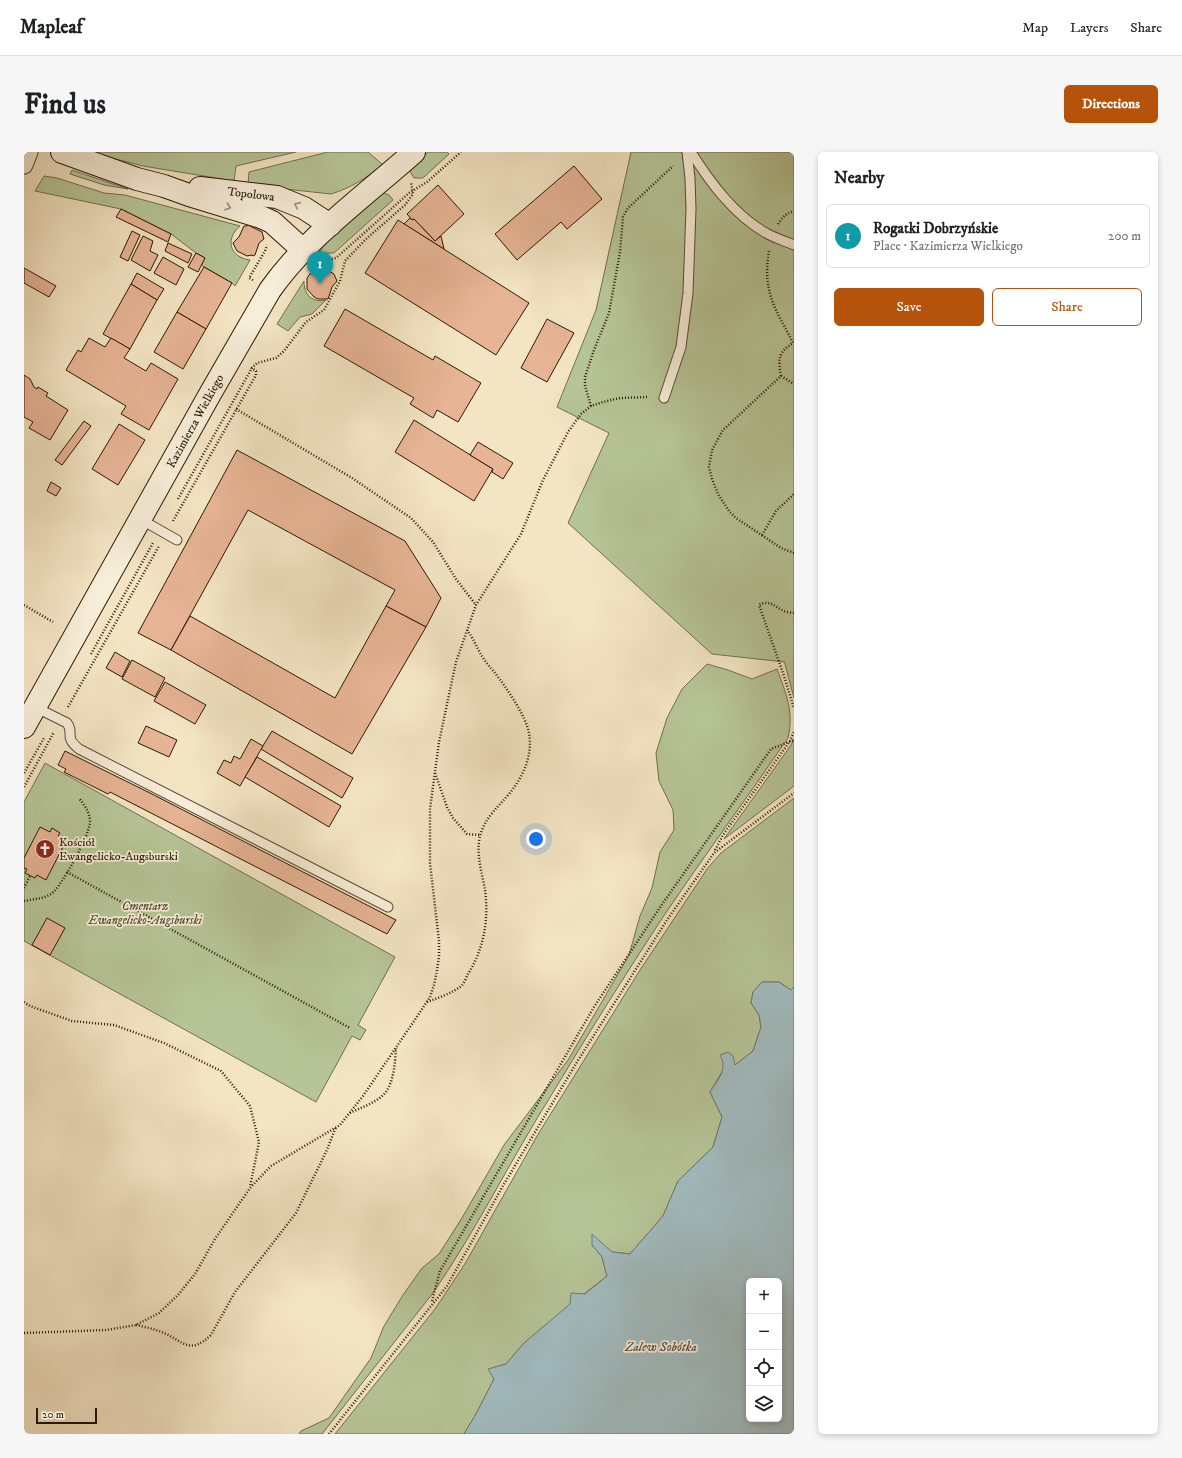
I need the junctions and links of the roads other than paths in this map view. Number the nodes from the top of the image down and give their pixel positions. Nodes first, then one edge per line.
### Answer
1 (29, 152) edge
2 (62, 152) edge
3 (689, 153) edge
4 (91, 157) edge
5 (406, 158) edge
6 (24, 165) edge
7 (164, 186) junction
8 (330, 225) junction
9 (794, 245) edge
10 (312, 256) junction
11 (664, 398) dead end
12 (140, 519) junction
13 (177, 540) dead end
14 (35, 707) junction
15 (24, 727) edge
16 (388, 907) dead end

1 - 6 street
2 - 4 street, Topolowa
3 - 9 lane
3 - 11 lane
4 - 7 street, Topolowa
5 - 8 street, Kazimierza Wielkiego
8 -> 7 street, Topolowa
7 -> 10 street, Topolowa
8 - 10 street, Kazimierza Wielkiego
10 - 12 street, Kazimierza Wielkiego
12 - 13 lane
12 - 14 street, Kazimierza Wielkiego
14 - 15 street, Kazimierza Wielkiego
14 - 16 lane

